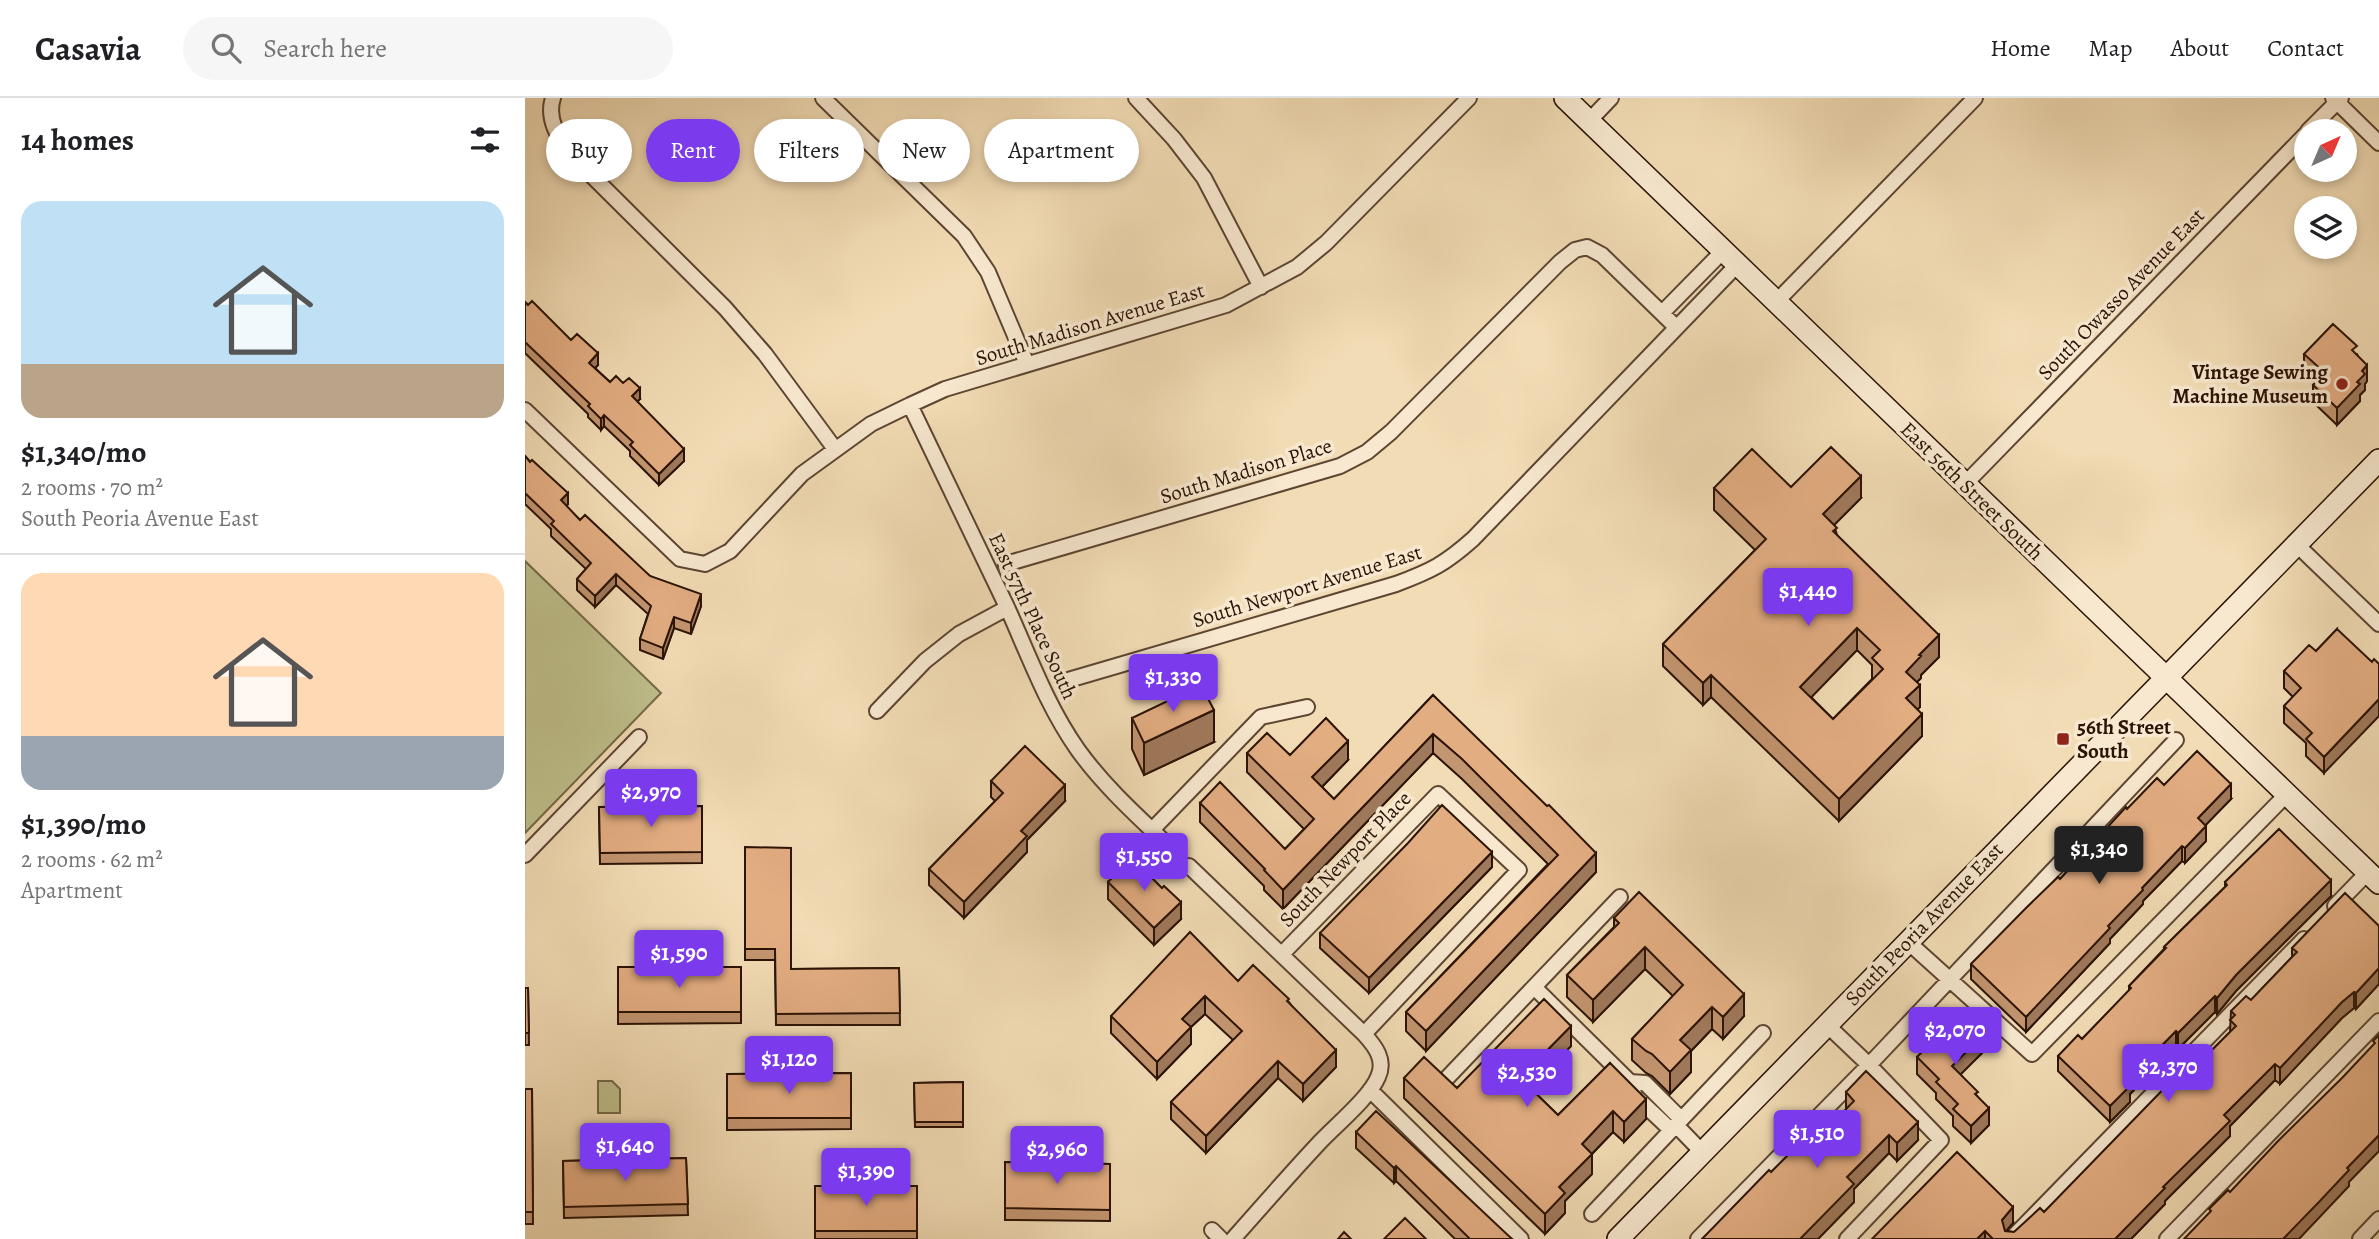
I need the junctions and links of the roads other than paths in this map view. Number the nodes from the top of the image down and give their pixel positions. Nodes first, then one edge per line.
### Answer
1 (823, 98) edge
2 (1469, 98) edge
3 (1565, 98) edge
4 (1611, 98) edge
5 (1975, 98) edge
6 (2337, 99) edge
7 (1143, 101) edge
8 (552, 102) edge
9 (2319, 119) edge
10 (1589, 121) junction
11 (2379, 143) edge
12 (2294, 145) edge
13 (1731, 257) junction
14 (1261, 287) junction
15 (1776, 302) junction
16 (1662, 313) junction
17 (1677, 327) junction
18 (1027, 364) junction
19 (910, 405) junction
20 (525, 410) edge
21 (835, 449) junction
22 (2379, 460) edge
23 (1965, 484) junction
24 (2297, 545) junction
25 (1006, 564) dead end
26 (1007, 608) junction
27 (2379, 624) edge
28 (2165, 678) junction
29 (1065, 681) dead end
30 (1307, 707) dead end
31 (877, 711) dead end
32 (639, 737) dead end
33 (2176, 740) dead end
34 (2287, 794) junction
35 (1152, 830) junction
36 (1177, 854) dead end
37 (525, 855) edge
38 (1189, 866) dead end
39 (2374, 878) edge
40 (1620, 897) dead end
41 (1907, 941) junction
42 (1282, 954) junction
43 (1949, 980) junction
44 (1534, 987) junction
45 (2379, 1021) edge
46 (1826, 1024) junction
47 (1763, 1033) dead end
48 (1364, 1034) junction
49 (1869, 1065) junction
50 (1448, 1077) edge
51 (1370, 1090) junction
52 (1676, 1125) junction
53 (1702, 1152) junction
54 (1592, 1214) dead end
55 (2379, 1219) edge
56 (1233, 1239) edge
57 (1521, 1239) edge
58 (1618, 1239) edge
59 (1698, 1239) edge
60 (1847, 1239) edge
61 (2011, 1239) edge
62 (2167, 1239) edge
63 (2360, 1239) edge

1 - 18 street
2 - 14 street, South Madison Avenue East
3 - 10 street, East 56th Street South
4 - 10 street
5 - 15 street
6 - 9 street, South Owasso Avenue East
6 - 11 street
7 - 14 street
8 - 21 street
10 - 13 street, East 56th Street South
12 - 23 street, South Owasso Avenue East
13 - 15 street, East 56th Street South
13 - 16 street
13 - 17 street, South Newport Avenue East
14 - 18 street, South Madison Avenue East
15 - 23 street, East 56th Street South
16 - 17 street
16 - 25 street, South Madison Place
17 - 29 street, South Newport Avenue East
18 - 19 street, South Madison Avenue East
19 - 21 street, South Madison Avenue East
19 - 26 street, East 57th Place South
20 - 21 street, South Madison Avenue East
22 - 24 street, South Peoria Avenue East
23 - 28 street, East 56th Street South
24 - 27 street
24 - 28 street, South Peoria Avenue East
26 - 31 street
26 - 35 street, East 57th Place South
28 - 34 street, East 56th Street South
28 - 41 street, South Peoria Avenue East
30 - 35 street
32 - 37 street
33 - 43 street
34 - 39 street, East 56th Street South
34 - 43 street
35 - 36 street, East 57th Place South
38 - 42 street
39 - 61 street
40 - 44 street
41 - 43 street
41 - 46 street, South Peoria Avenue East
42 - 48 street
42 - 48 street, South Newport Place
43 - 49 street
44 - 50 street
44 - 52 street
45 - 62 street
46 - 49 street
46 - 53 street, South Peoria Avenue East
47 - 52 street
48 - 51 street
49 - 59 street
49 - 60 street
51 - 56 street
51 - 57 street
52 - 53 street
52 - 54 street
53 - 58 street, South Peoria Avenue East
55 - 63 street

